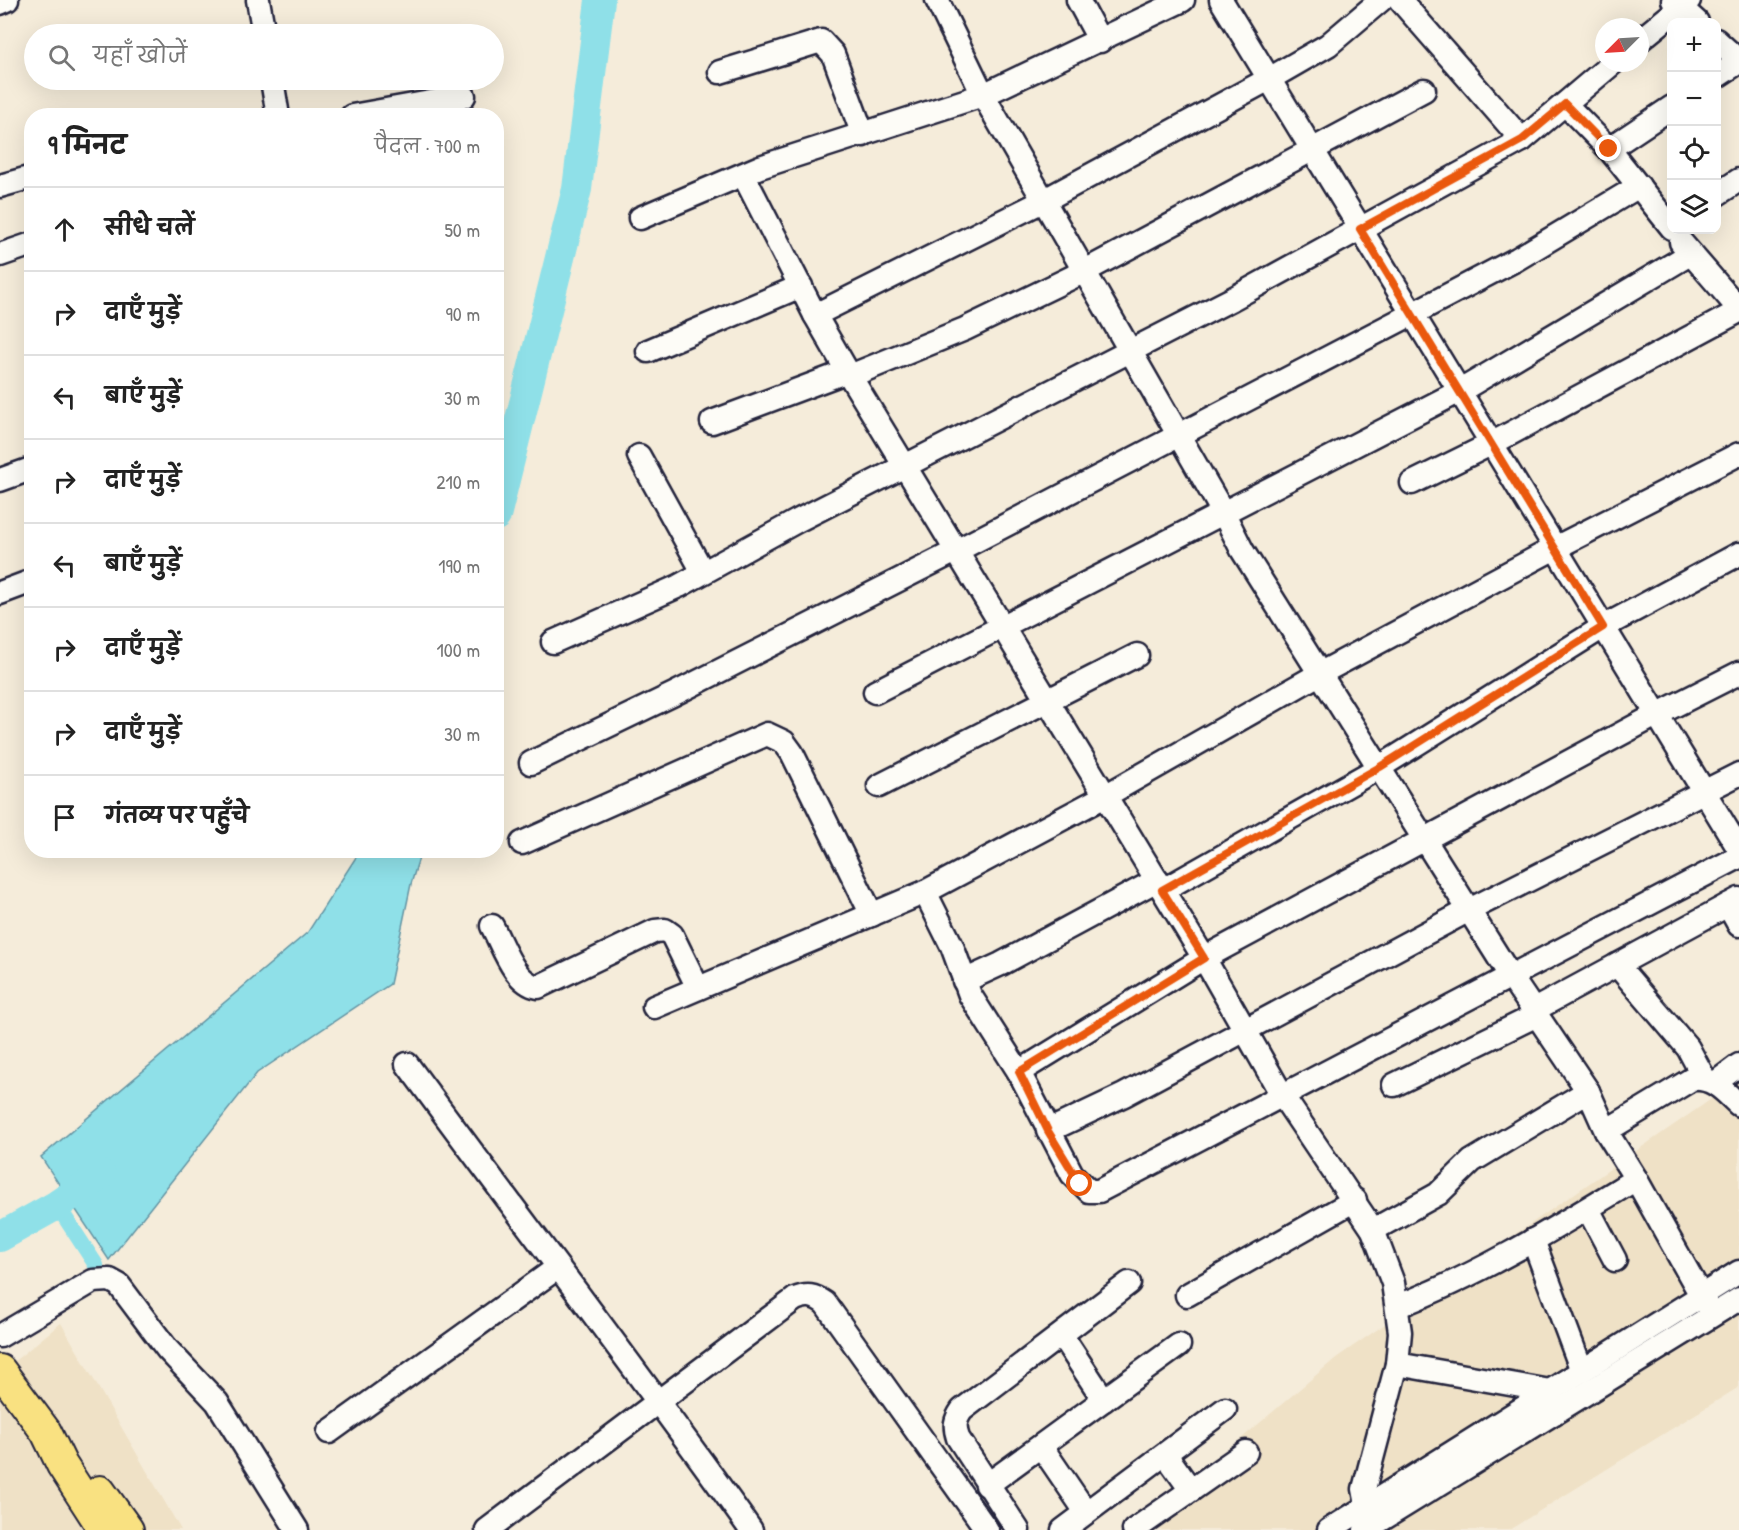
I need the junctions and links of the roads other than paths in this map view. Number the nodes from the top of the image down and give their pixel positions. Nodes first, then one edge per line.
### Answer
1 (7, 0) edge
2 (258, 0) edge
3 (937, 0) edge
4 (1078, 0) edge
5 (1182, 0) edge
6 (1221, 0) edge
7 (1382, 0) edge
8 (1400, 0) edge
9 (1681, 2) edge
10 (0, 3) edge
11 (1694, 18) edge
12 (262, 24) edge
13 (1649, 32) edge
14 (1100, 41) junction
15 (1721, 45) edge
16 (1739, 61) edge
17 (720, 72) dead end
18 (1602, 72) edge
19 (1721, 74) edge
20 (1269, 79) junction
21 (274, 90) edge
22 (1424, 90) dead end
23 (982, 95) junction
24 (464, 96) dead end
25 (1565, 104) junction
26 (277, 108) edge
27 (397, 108) edge
28 (1667, 110) edge
29 (863, 135) junction
30 (1522, 140) junction
31 (1312, 148) junction
32 (1609, 149) junction
33 (744, 176) junction
34 (24, 179) edge
35 (1739, 180) edge
36 (0, 186) edge
37 (1639, 186) junction
38 (1721, 192) edge
39 (1044, 201) junction
40 (640, 218) dead end
41 (1667, 223) edge
42 (1360, 229) junction
43 (1675, 234) edge
44 (24, 247) edge
45 (1690, 254) junction
46 (0, 255) edge
47 (1083, 272) junction
48 (801, 286) junction
49 (1736, 303) edge
50 (1412, 314) junction
51 (814, 315) junction
52 (1129, 350) junction
53 (648, 351) dead end
54 (849, 374) junction
55 (1460, 391) junction
56 (712, 422) dead end
57 (1179, 435) junction
58 (1491, 444) junction
59 (1739, 454) edge
60 (639, 456) dead end
61 (906, 467) junction
62 (24, 471) edge
63 (0, 480) edge
64 (1412, 483) dead end
65 (1224, 514) junction
66 (1555, 548) junction
67 (956, 551) junction
68 (1739, 554) edge
69 (703, 572) junction
70 (24, 583) edge
71 (2, 587) edge
72 (1002, 627) junction
73 (1603, 627) junction
74 (553, 642) dead end
75 (1137, 655) dead end
76 (1321, 673) junction
77 (1739, 673) edge
78 (875, 692) dead end
79 (1047, 702) junction
80 (1656, 715) junction
81 (531, 764) dead end
82 (1380, 767) junction
83 (1739, 774) edge
84 (879, 786) dead end
85 (1703, 792) junction
86 (1105, 796) junction
87 (1425, 838) junction
88 (522, 843) dead end
89 (1739, 849) edge
90 (1739, 857) edge
91 (1160, 885) junction
92 (925, 892) junction
93 (1733, 902) edge
94 (1469, 910) junction
95 (872, 915) junction
96 (1739, 925) edge
97 (492, 926) dead end
98 (1204, 958) junction
99 (1617, 965) junction
100 (1511, 977) junction
101 (964, 981) junction
102 (698, 988) junction
103 (654, 1007) dead end
104 (1536, 1012) junction
105 (1244, 1032) junction
106 (407, 1064) dead end
107 (1739, 1065) edge
108 (1019, 1072) junction
109 (1710, 1081) junction
110 (1394, 1085) dead end
111 (1588, 1090) junction
112 (1282, 1095) junction
113 (1739, 1105) edge
114 (1048, 1131) junction
115 (1606, 1131) junction
116 (1636, 1179) junction
117 (1354, 1200) junction
118 (1588, 1209) junction
119 (1373, 1230) junction
120 (1533, 1240) junction
121 (1615, 1260) dead end
122 (557, 1268) junction
123 (1739, 1272) edge
124 (1129, 1282) dead end
125 (1187, 1295) dead end
126 (1739, 1299) edge
127 (1398, 1306) junction
128 (1707, 1306) junction
129 (0, 1336) edge
130 (1062, 1336) junction
131 (1179, 1345) dead end
132 (1397, 1364) junction
133 (0, 1370) edge
134 (1582, 1371) junction
135 (1550, 1391) junction
136 (1104, 1400) junction
137 (659, 1401) junction
138 (1224, 1409) dead end
139 (45, 1432) junction
140 (329, 1432) dead end
141 (1041, 1446) junction
142 (1246, 1452) dead end
143 (1166, 1455) junction
144 (987, 1485) junction
145 (1191, 1490) junction
146 (1086, 1512) junction
147 (1368, 1521) edge
148 (104, 1530) edge
149 (128, 1530) edge
150 (297, 1530) edge
151 (487, 1530) edge
152 (751, 1530) edge
153 (987, 1530) edge
154 (1018, 1530) edge
155 (1063, 1530) edge
156 (1134, 1530) edge
157 (1329, 1530) edge

1 - 10 street
2 - 12 street
3 - 23 street
4 - 14 street
5 - 14 street
6 - 20 street
7 - 20 street
8 - 30 street
9 - 11 street
9 - 13 street
14 - 23 street
15 - 16 street
16 - 19 street
17 - 29 street
18 - 25 street
20 - 31 street
20 - 39 street
21 - 26 street
22 - 31 street
23 - 29 street
23 - 39 street
24 - 27 street
25 - 30 street
25 - 32 street
28 - 32 street
29 - 33 street
30 - 42 street
31 - 42 street
31 - 47 street
32 - 37 street
33 - 40 street
33 - 48 street
34 - 36 street
35 - 38 street
37 - 41 street
37 - 50 street
39 - 47 street
39 - 51 street
42 - 50 street
42 - 52 street
43 - 45 street
44 - 46 street
45 - 49 street
45 - 55 street
47 - 52 street
47 - 54 street
48 - 51 street
48 - 53 street
49 - 58 street
50 - 55 street
50 - 57 street
51 - 54 street
52 - 57 street
52 - 61 street
54 - 56 street
54 - 61 street
55 - 58 street
55 - 65 street
57 - 65 street
57 - 67 street
58 - 64 street
58 - 66 street
59 - 66 street
60 - 69 street
61 - 67 street
61 - 69 street
62 - 63 street
65 - 72 street
65 - 76 street
66 - 73 street
66 - 76 street
67 - 72 street
67 - 81 street
68 - 73 street
69 - 74 street
70 - 71 street
72 - 78 street
72 - 79 street
73 - 80 street
73 - 82 street
75 - 79 street
76 - 82 street
76 - 86 street
77 - 80 street
79 - 84 street
79 - 86 street
80 - 85 street
80 - 87 street
82 - 87 street
82 - 91 street
83 - 85 street
85 - 89 street
85 - 94 street
86 - 91 street
86 - 92 street
87 - 94 street
87 - 98 street
88 - 95 street
90 - 100 street
91 - 98 street
91 - 101 street
92 - 95 street
92 - 101 street
93 - 96 street
93 - 99 street
94 - 100 street
94 - 105 street
95 - 102 street
97 - 102 street
98 - 105 street
98 - 108 street
99 - 104 street
99 - 109 street
100 - 104 street
100 - 112 street
101 - 108 street
102 - 103 street
104 - 110 street
104 - 111 street
105 - 112 street
105 - 114 street
106 - 122 street
107 - 109 street
108 - 114 street
109 - 113 street
109 - 115 street
111 - 115 street
111 - 119 street
112 - 114 street
112 - 117 street
115 - 116 street
116 - 118 street
116 - 128 street
117 - 119 street
117 - 125 street
118 - 120 street
118 - 121 street
119 - 127 street
120 - 127 street
120 - 134 street
122 - 137 street
122 - 140 street
123 - 128 street
124 - 130 street
126 - 128 street
127 - 132 street
128 - 134 street
128 - 147 street
129 - 150 street
130 - 136 street
130 - 144 street
131 - 136 street
132 - 135 street
132 - 147 street
133 - 139 main road
134 - 135 street
135 - 147 street
136 - 141 street
137 - 151 street
137 - 152 street
137 - 153 street
138 - 143 street
139 - 148 main road
139 - 149 main road
141 - 144 street
141 - 146 street
142 - 145 street
143 - 145 street
143 - 146 street
144 - 154 street
145 - 156 street
146 - 155 street
147 - 157 street

